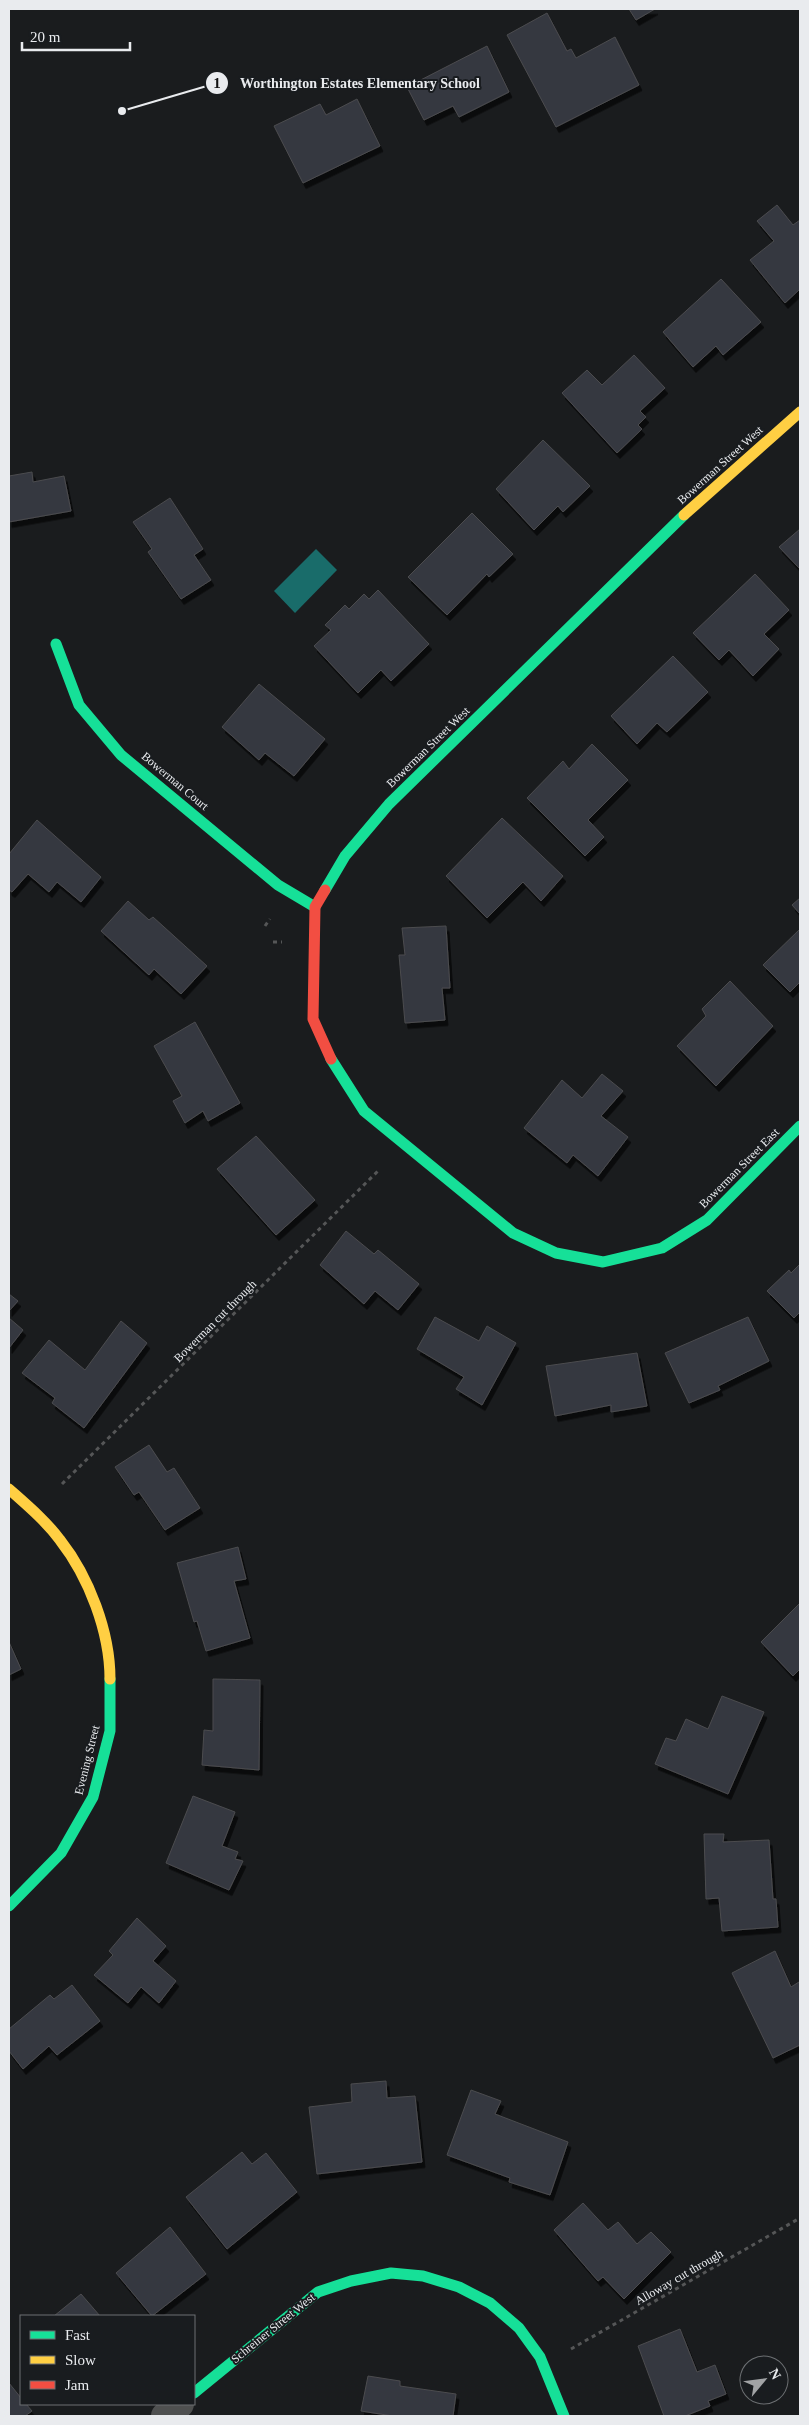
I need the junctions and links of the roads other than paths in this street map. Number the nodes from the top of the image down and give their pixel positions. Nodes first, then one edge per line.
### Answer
1 (800, 412) edge
2 (56, 644) dead end
3 (315, 907) junction
4 (800, 1126) edge
5 (432, 1165) joint
6 (9, 1489) edge
7 (9, 1906) edge
8 (195, 2391) edge
9 (179, 2405) edge
10 (165, 2416) edge
11 (564, 2416) edge

1 - 3 street, Bowerman Street West
2 - 3 street, Bowerman Court
3 - 5 street, Bowerman Street West
4 - 5 street, Bowerman Street East
6 - 7 street, Evening Street
8 - 11 street, Schreiner Street West
9 - 10 street

